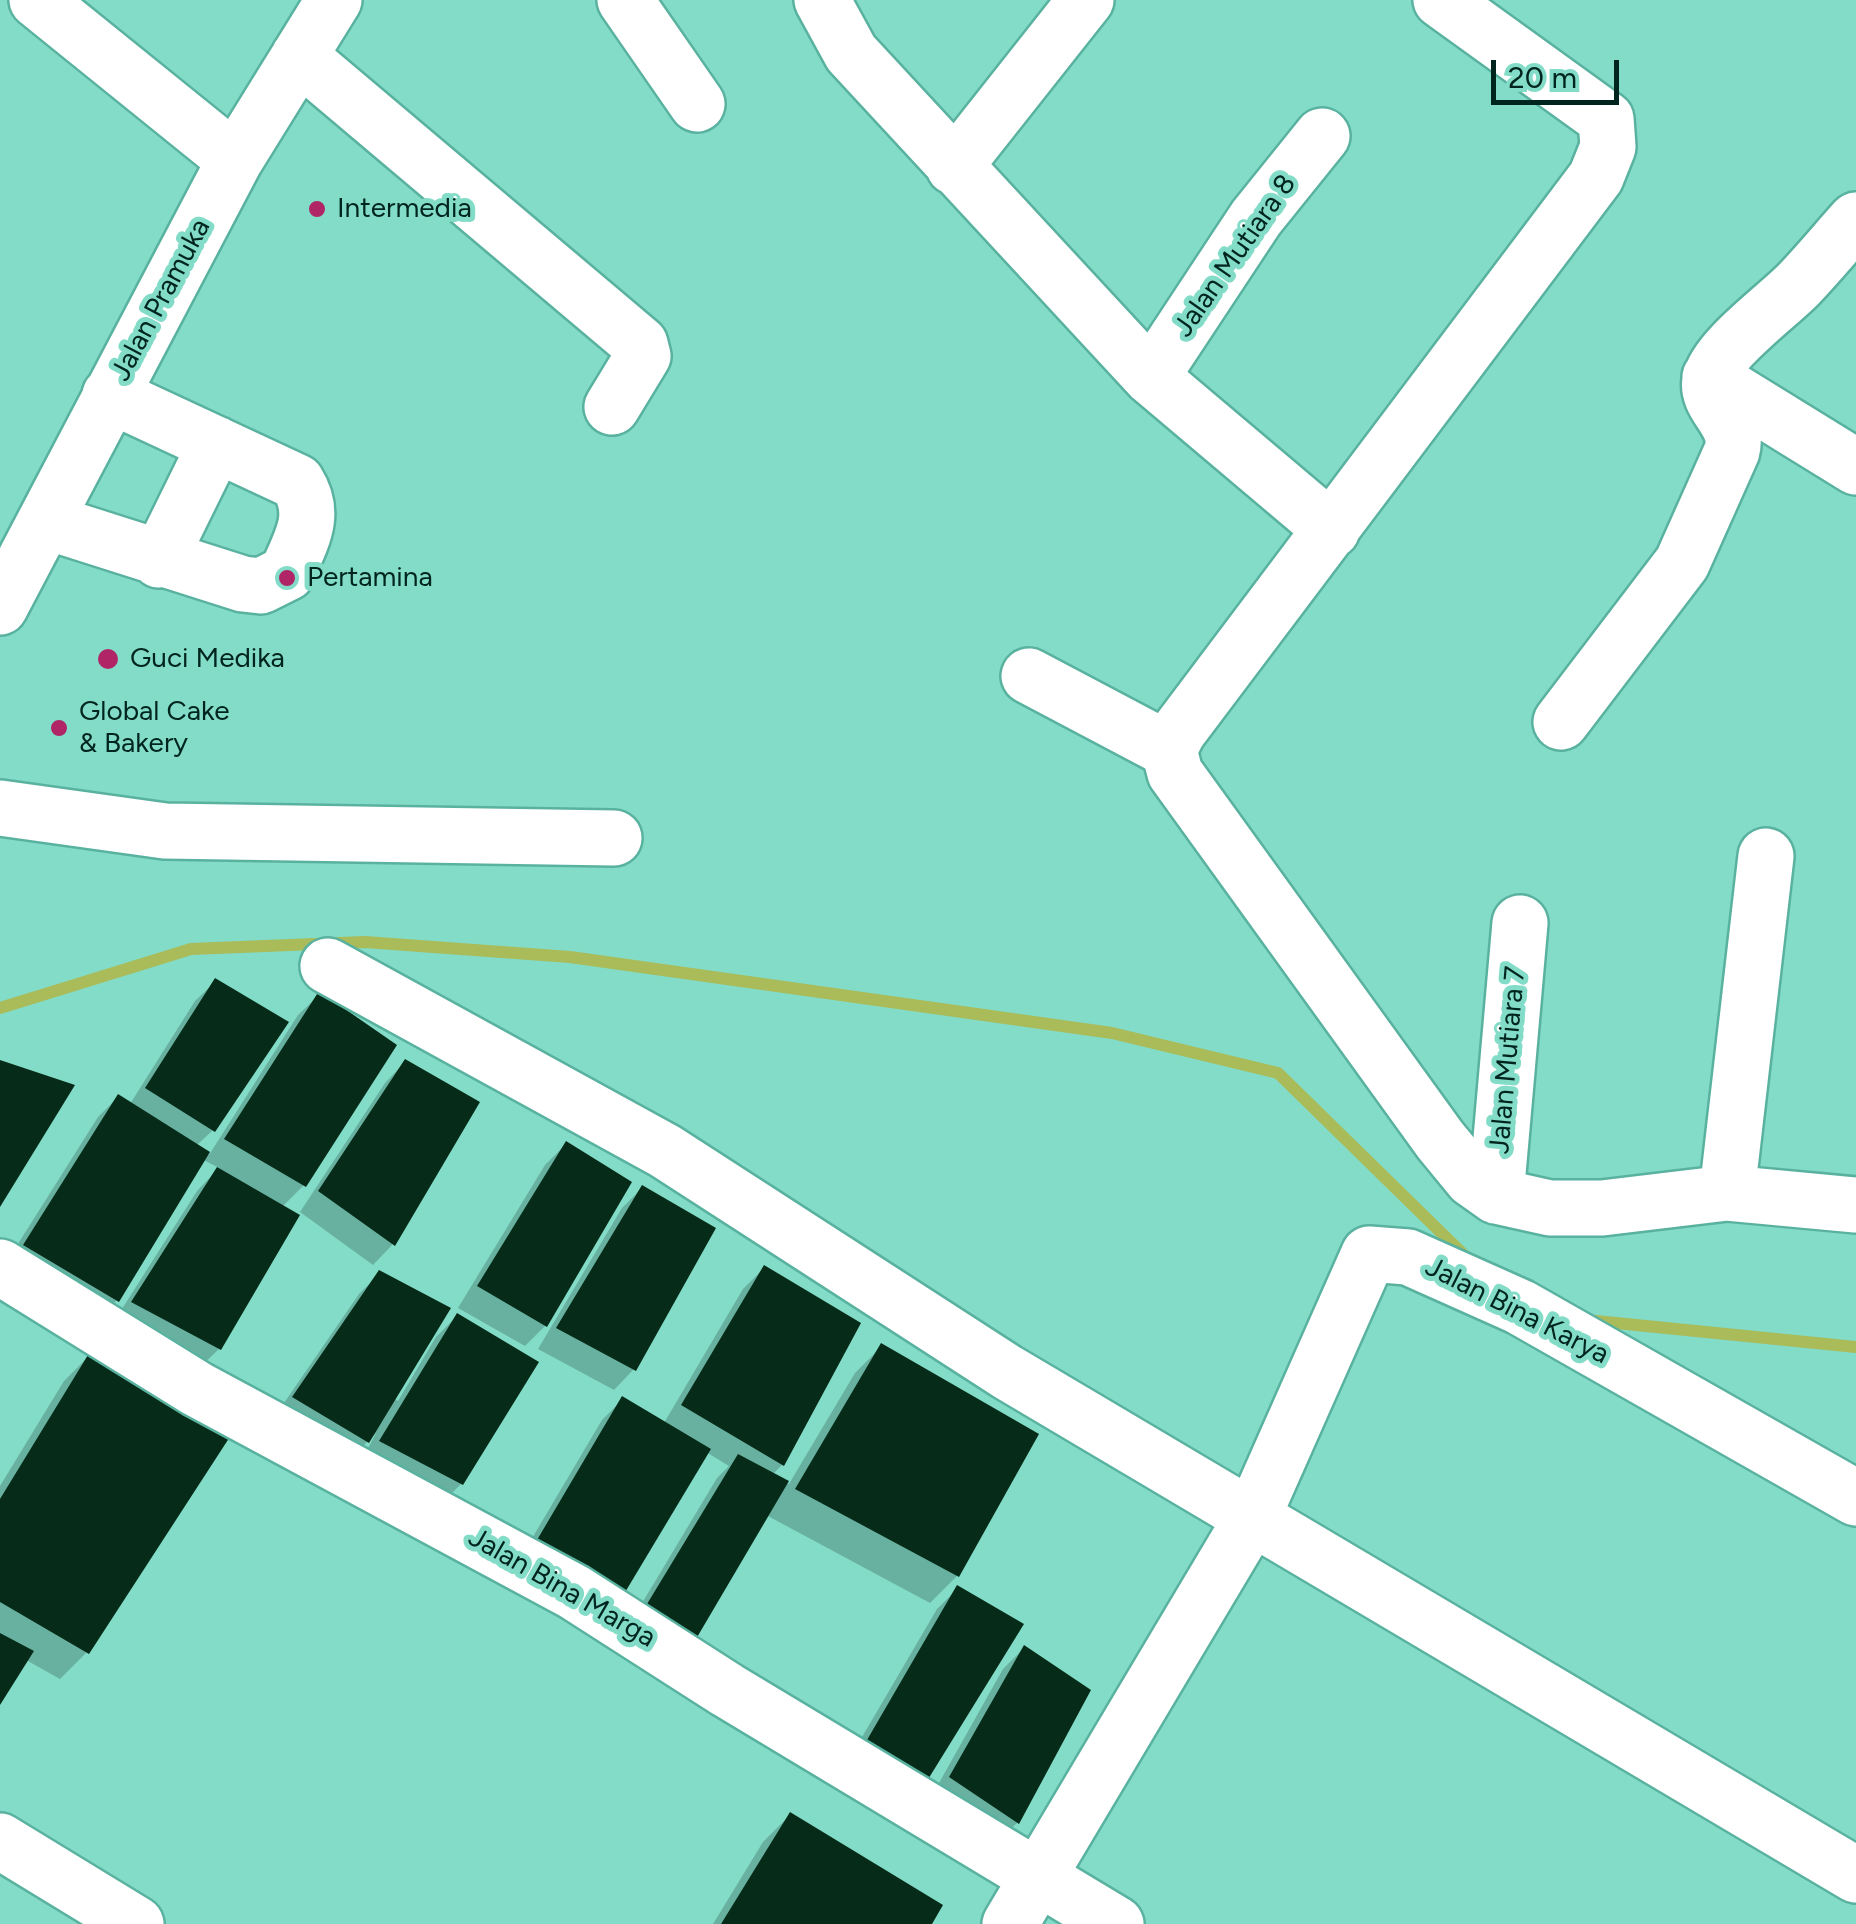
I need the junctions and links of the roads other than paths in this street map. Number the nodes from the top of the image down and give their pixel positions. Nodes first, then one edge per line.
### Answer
1 (37, 0) edge
2 (334, 0) edge
3 (625, 0) edge
4 (822, 0) edge
5 (1086, 0) edge
6 (1440, 0) edge
7 (299, 56) junction
8 (697, 104) dead end
9 (1322, 136) dead end
10 (235, 160) junction
11 (954, 167) junction
12 (1856, 220) edge
13 (1151, 376) junction
14 (1710, 377) junction
15 (110, 396) junction
16 (612, 407) dead end
17 (216, 444) junction
18 (1856, 467) edge
19 (48, 522) junction
20 (1332, 530) junction
21 (159, 560) junction
22 (5, 586) edge
23 (1028, 676) dead end
24 (1561, 722) dead end
25 (1169, 750) junction
26 (0, 808) edge
27 (614, 838) dead end
28 (1766, 856) dead end
29 (1520, 923) dead end
30 (328, 966) dead end
31 (1727, 1194) junction
32 (1496, 1196) junction
33 (1856, 1205) edge
34 (0, 1267) edge
35 (1856, 1498) edge
36 (1254, 1516) junction
37 (0, 1840) edge
38 (1856, 1875) edge
39 (1024, 1902) edge
40 (112, 1918) edge
41 (1116, 1924) edge

1 - 10 street
2 - 7 street, Jalan Pramuka
3 - 8 street
4 - 11 street
5 - 11 street
6 - 20 street
7 - 10 street, Jalan Pramuka
7 - 16 street
9 - 13 street, Jalan Mutiara 8
10 - 15 street, Jalan Pramuka
11 - 13 street
12 - 14 street
13 - 20 street
14 - 18 street
14 - 24 street
15 - 17 street
15 - 19 street, Jalan Pramuka
17 - 21 street
17 - 21 street
19 - 21 street
19 - 22 street, Jalan Pramuka
20 - 25 street
23 - 25 street
25 - 32 street
26 - 27 street
28 - 31 street
29 - 32 street, Jalan Mutiara 7
30 - 36 street
31 - 32 street
31 - 33 street
34 - 39 street, Jalan Bina Marga
35 - 36 street, Jalan Bina Karya
36 - 38 street
36 - 39 street
37 - 40 street
39 - 41 street, Jalan Bina Marga

